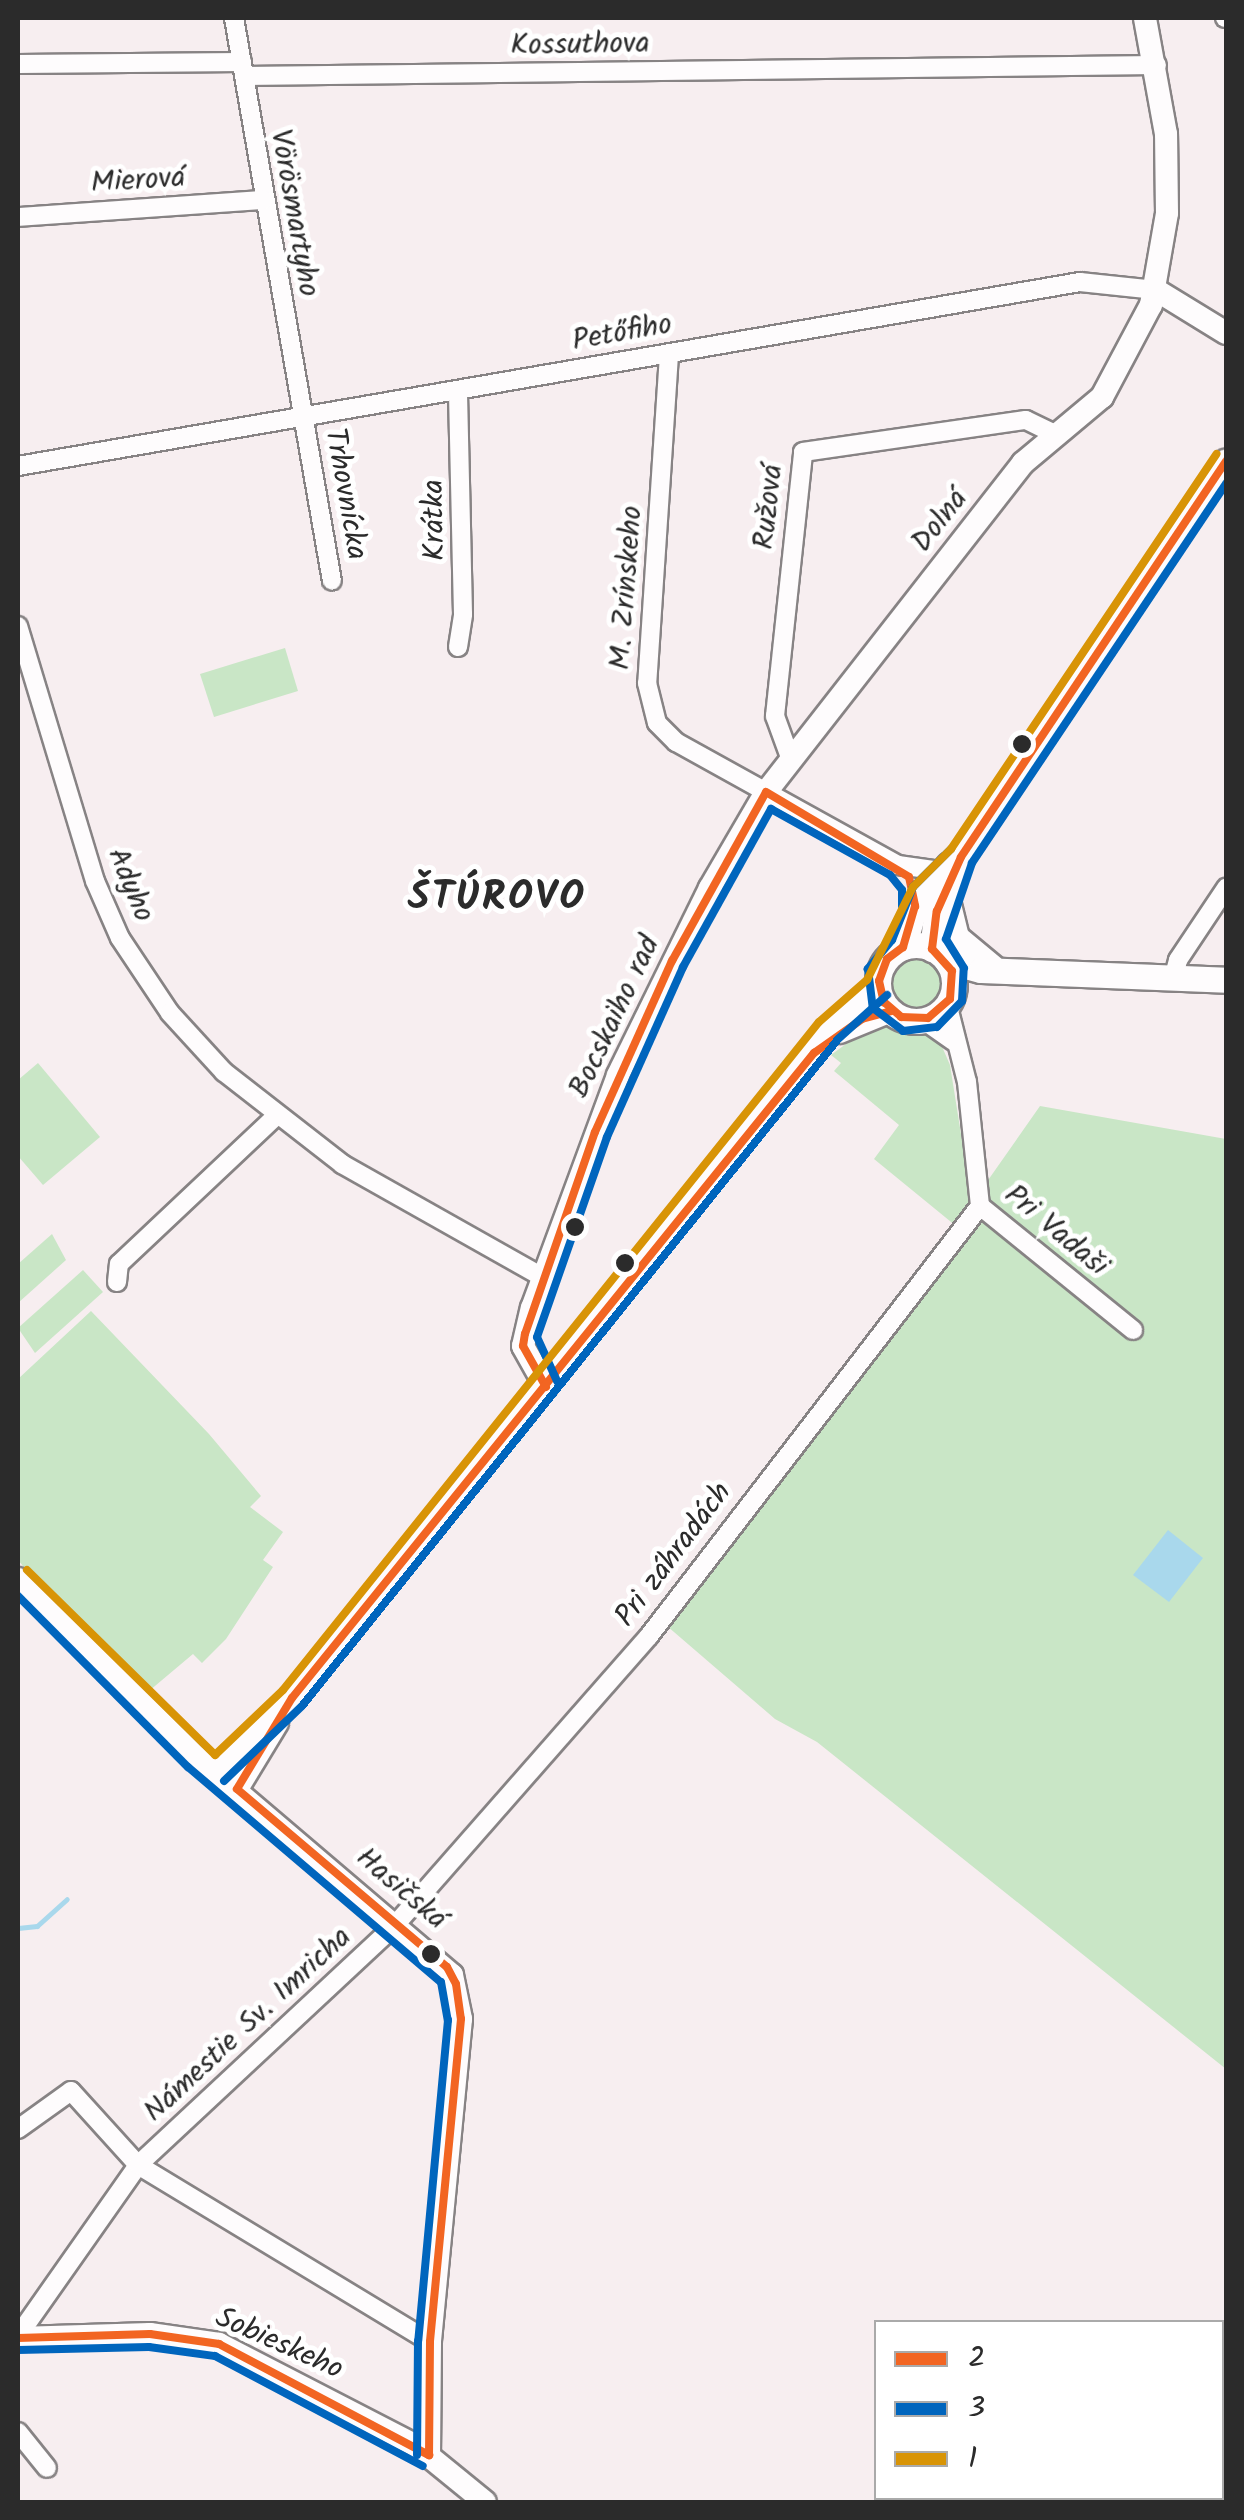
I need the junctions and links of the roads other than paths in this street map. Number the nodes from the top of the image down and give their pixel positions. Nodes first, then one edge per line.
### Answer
1 (234, 18) edge
2 (1145, 18) edge
3 (18, 64) edge
4 (1157, 65) junction
5 (242, 69) junction
6 (263, 200) junction
7 (18, 217) edge
8 (1156, 290) junction
9 (1226, 332) edge
10 (669, 355) junction
11 (458, 392) junction
12 (304, 416) junction
13 (1053, 434) junction
14 (1226, 461) edge
15 (18, 466) edge
16 (332, 580) dead end
17 (18, 626) edge
18 (458, 647) dead end
19 (791, 760) junction
20 (766, 792) junction
21 (898, 865) junction
22 (949, 872) junction
23 (1226, 888) edge
24 (915, 906) junction
25 (903, 947) junction
26 (940, 955) junction
27 (996, 970) junction
28 (1042, 972) junction
29 (1172, 978) junction
30 (1226, 980) edge
31 (878, 986) junction
32 (949, 999) junction
33 (891, 1011) junction
34 (923, 1020) junction
35 (953, 1040) junction
36 (814, 1053) junction
37 (276, 1117) junction
38 (980, 1206) junction
39 (544, 1278) junction
40 (118, 1282) dead end
41 (1133, 1330) dead end
42 (546, 1386) junction
43 (18, 1579) edge
44 (292, 1698) junction
45 (214, 1772) junction
46 (238, 1789) junction
47 (396, 1924) junction
48 (18, 2130) edge
49 (138, 2165) junction
50 (18, 2337) edge
51 (430, 2342) junction
52 (18, 2432) edge
53 (428, 2455) junction
54 (46, 2468) dead end
55 (481, 2501) edge

1 - 5 street, Vörösmartyho
2 - 4 street, Dolná
3 - 5 street, Kossuthova
4 - 5 street, Kossuthova
4 - 8 street, Dolná
5 - 6 street, Vörösmartyho
6 - 7 street, Mierová
6 - 12 street, Vörösmartyho
8 - 9 street, Petőfiho
8 - 10 street, Petőfiho
8 - 13 street, Dolná
10 - 11 street, Petőfiho
10 - 20 street, M. Zrínskeho
11 - 12 street, Petőfiho
11 - 18 street, Krátka
12 - 15 street, Petőfiho
12 - 16 street, Trhovnícka
13 - 19 street, Dolná
13 - 19 street, Ružová
14 - 22 main road
17 - 37 street, Adyho
19 - 20 street, Dolná
20 - 21 street, M. Zrínskeho
20 - 39 street, Bocskaiho rad
21 - 22 street
21 - 24 street
22 - 24 main road
22 - 26 main road
22 - 27 main road
23 - 29 street
24 - 25 main road
25 - 26 main road
25 - 31 main road
26 - 27 main road
26 - 32 main road
27 - 28 main road
28 - 29 main road
28 - 32 main road
29 - 30 main road
31 - 33 main road
31 - 36 street
32 - 34 main road
32 - 35 street, Pri Vadaši
33 - 34 main road
33 - 36 street
34 - 35 street
35 - 38 street, Pri Vadaši
36 - 42 street
37 - 39 street, Adyho
37 - 40 street
38 - 41 street, Pri Vadaši
38 - 47 street, Pri záhradách
39 - 42 street, Bocskaiho rad
42 - 44 street
43 - 45 street, Hasičská
44 - 45 street
44 - 46 street
45 - 46 street, Hasičská
46 - 47 street, Hasičská
47 - 49 street, Námestie Sv. Imricha
47 - 51 street, Hasičská
48 - 49 street
49 - 50 street, Námestie Sv. Imricha
49 - 51 street, Námestie Sv. Imricha
50 - 53 street, Sobieskeho
51 - 53 street, Hasičská
52 - 54 street
53 - 55 street, Sobieskeho

